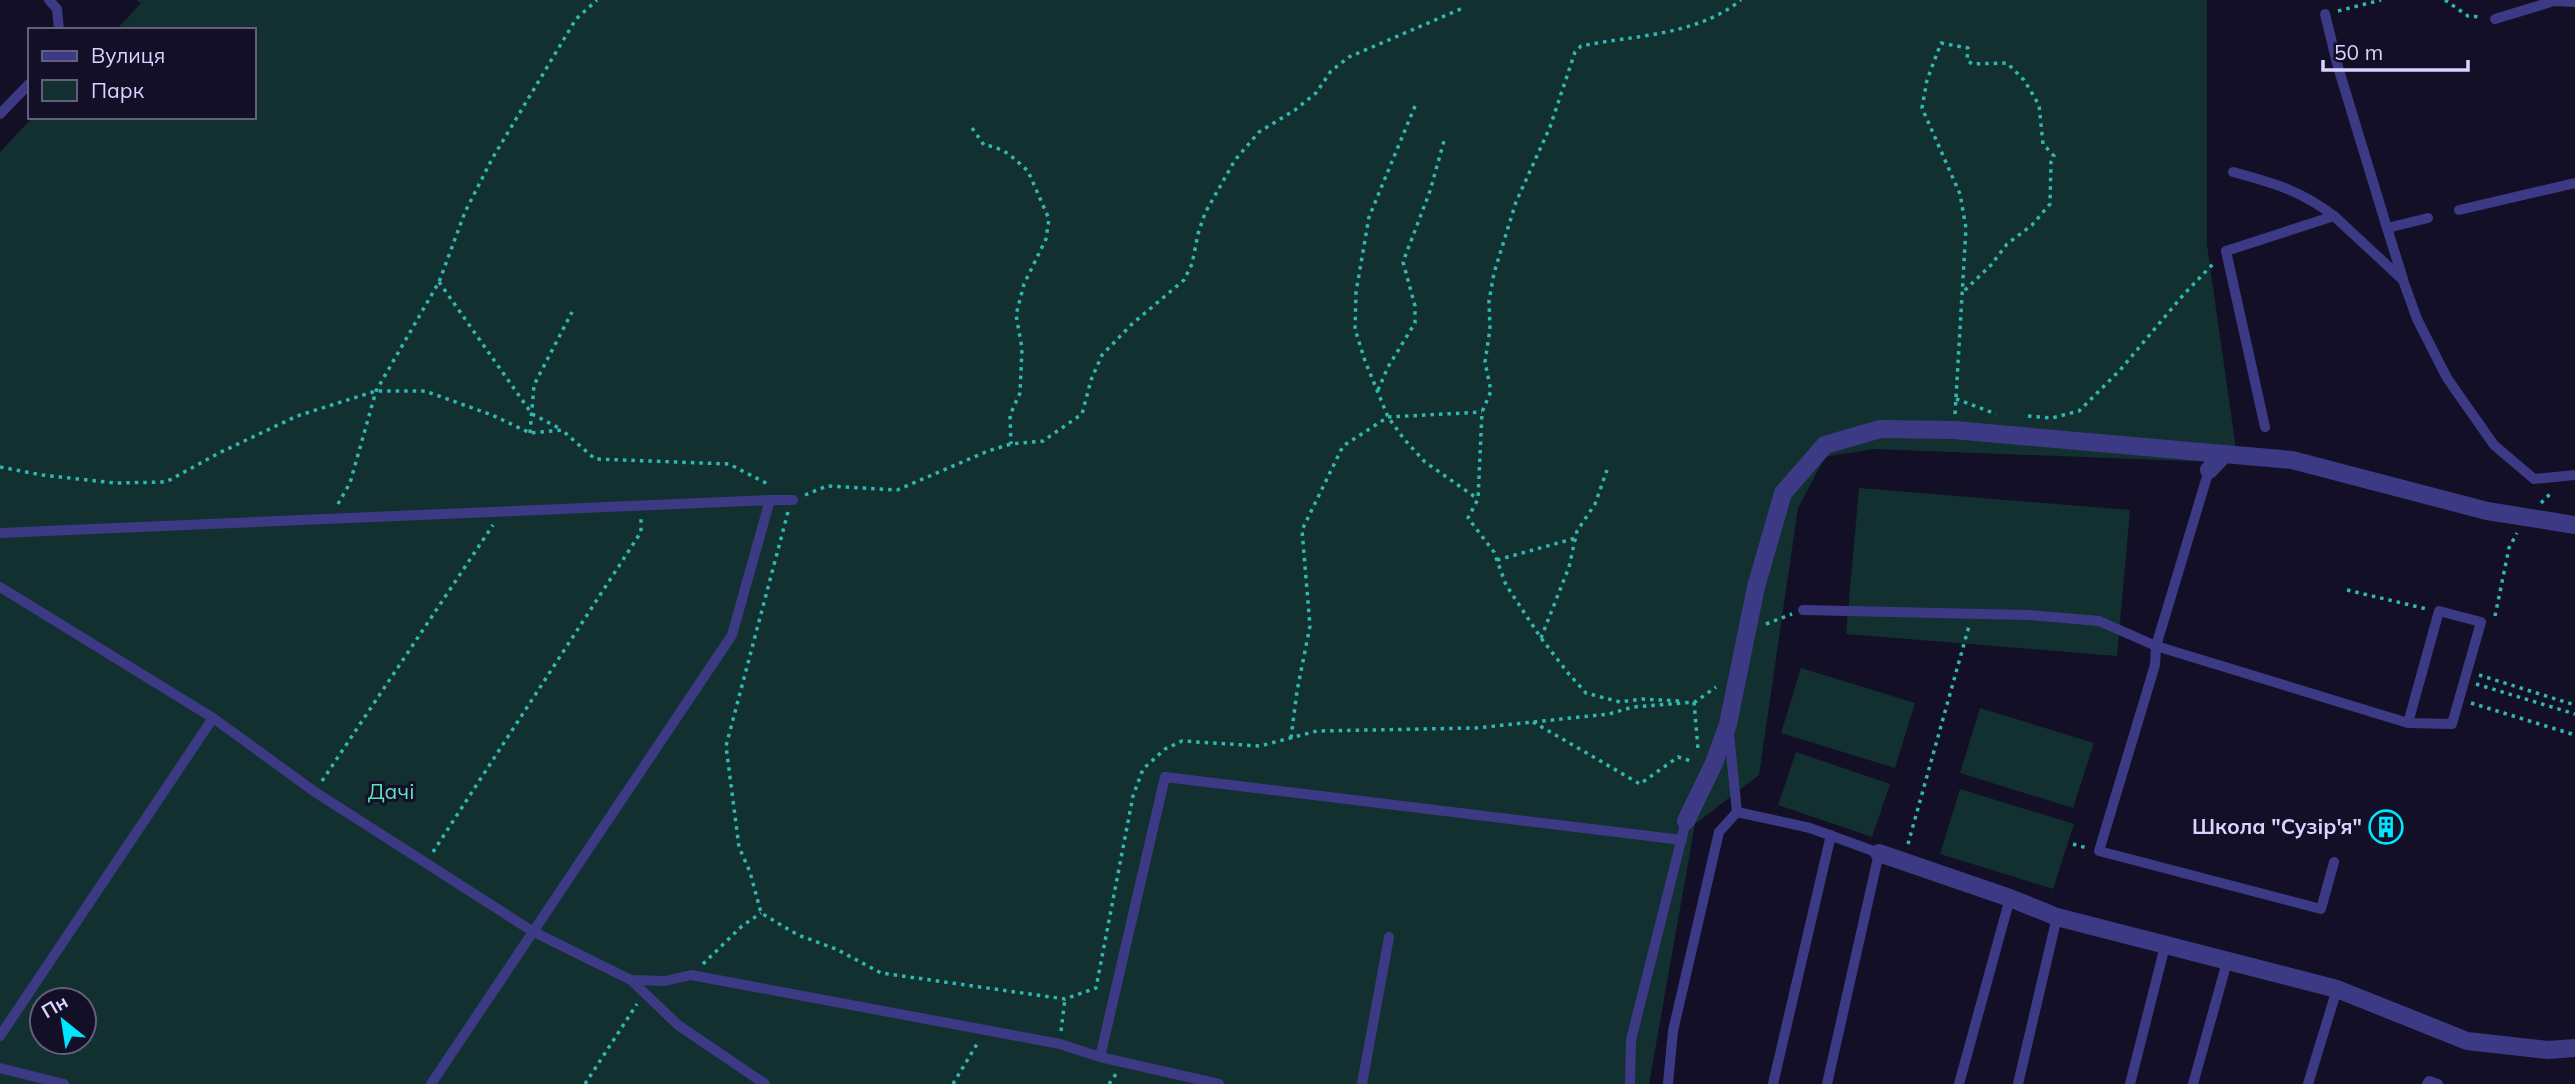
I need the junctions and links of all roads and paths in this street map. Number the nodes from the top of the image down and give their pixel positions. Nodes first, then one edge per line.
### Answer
1 (49, 0) edge
2 (597, 0) edge
3 (1741, 0) edge
4 (2381, 0) edge
5 (2445, 0) edge
6 (2575, 2) edge
7 (1463, 8) dead end
8 (2325, 14) joint
9 (2495, 19) joint
10 (59, 28) edge
11 (28, 85) edge
12 (1415, 106) dead end
13 (0, 114) edge
14 (972, 128) dead end
15 (1444, 141) dead end
16 (2233, 172) dead end
17 (2575, 183) edge
18 (2459, 210) dead end
19 (2333, 216) junction
20 (2428, 218) dead end
21 (2387, 228) junction
22 (2226, 251) junction
23 (2403, 280) junction
24 (439, 282) junction
25 (1962, 293) junction
26 (572, 312) dead end
27 (1378, 390) junction
28 (376, 391) junction
29 (1956, 399) junction
30 (1482, 412) junction
31 (532, 415) junction
32 (1998, 415) dead end
33 (2025, 416) dead end
34 (1388, 417) junction
35 (2265, 427) dead end
36 (562, 430) junction
37 (1955, 430) junction
38 (530, 433) junction
39 (1011, 444) junction
40 (2224, 454) junction
41 (0, 467) edge
42 (1607, 470) dead end
43 (2210, 470) joint
44 (2572, 476) edge
45 (793, 499) junction
46 (1478, 499) junction
47 (769, 500) junction
48 (640, 506) junction
49 (502, 512) junction
50 (330, 519) junction
51 (2524, 519) junction
52 (2575, 525) edge
53 (0, 533) edge
54 (1576, 538) junction
55 (2509, 548) dead end
56 (1497, 560) junction
57 (0, 587) edge
58 (2347, 590) dead end
59 (1803, 610) joint
60 (2439, 611) junction
61 (1972, 614) junction
62 (2493, 625) dead end
63 (1747, 631) junction
64 (1541, 638) junction
65 (2156, 646) junction
66 (2486, 664) dead end
67 (1738, 673) junction
68 (2466, 676) junction
69 (2483, 677) junction
70 (2459, 699) junction
71 (1695, 702) junction
72 (2575, 705) edge
73 (2575, 714) edge
74 (213, 718) junction
75 (1531, 721) junction
76 (2408, 723) junction
77 (1728, 724) junction
78 (2575, 735) edge
79 (1291, 738) junction
80 (1703, 771) junction
81 (316, 792) junction
82 (1737, 812) junction
83 (1686, 821) joint
84 (1830, 835) junction
85 (1682, 841) junction
86 (1907, 849) dead end
87 (1879, 853) junction
88 (2334, 862) dead end
89 (426, 863) junction
90 (2010, 898) junction
91 (761, 913) junction
92 (2057, 917) junction
93 (531, 931) junction
94 (1389, 937) dead end
95 (2165, 946) junction
96 (2227, 962) junction
97 (691, 975) junction
98 (631, 980) junction
99 (2337, 989) junction
100 (644, 993) junction
101 (1065, 999) junction
102 (985, 1031) junction
103 (0, 1036) edge
104 (1060, 1044) junction
105 (2575, 1048) edge
106 (1100, 1057) junction
107 (0, 1068) edge
108 (64, 1084) edge
109 (431, 1084) edge
110 (585, 1084) edge
111 (765, 1084) edge
112 (953, 1084) edge
113 (1219, 1084) edge
114 (1362, 1084) edge
115 (1630, 1084) edge
116 (1668, 1084) edge
117 (1773, 1084) edge
118 (1827, 1084) edge
119 (1959, 1084) edge
120 (2018, 1084) edge
121 (2130, 1084) edge
122 (2193, 1084) edge
123 (2308, 1084) edge
124 (2427, 1084) edge
125 (2438, 1084) edge

1 - 10 lane
2 - 24 path
3 - 30 path
4 - 8 path
5 - 9 path
6 - 9 lane
7 - 39 path
8 - 21 lane
11 - 13 lane
12 - 27 path
14 - 39 path
15 - 27 path
16 - 19 lane
17 - 18 lane
19 - 22 lane
19 - 23 lane
20 - 21 lane
21 - 23 lane
22 - 33 path
22 - 35 lane
23 - 44 lane
24 - 28 path
24 - 31 path
25 - 25 path
25 - 29 path
26 - 31 path
27 - 34 path
28 - 38 path
28 - 41 path
28 - 50 path
29 - 32 path
29 - 37 path
30 - 34 path
30 - 46 path
31 - 36 path
31 - 38 path
34 - 46 path
34 - 79 path
36 - 38 path
36 - 45 path
37 - 40 street
37 - 63 street
39 - 45 path
40 - 43 street
40 - 51 street
42 - 54 path
43 - 65 lane
44 - 51 path
45 - 47 lane
45 - 91 path
46 - 56 path
47 - 48 lane
47 - 93 lane
48 - 49 lane
48 - 89 path
49 - 50 lane
49 - 81 path
50 - 53 lane
51 - 52 street
54 - 56 path
54 - 64 path
55 - 62 path
56 - 64 path
57 - 74 lane
58 - 60 path
59 - 61 lane
59 - 63 path
60 - 68 lane
60 - 76 lane
61 - 65 lane
61 - 86 path
63 - 67 street
64 - 71 path
65 - 76 lane
65 - 88 lane
66 - 69 path
67 - 71 path
67 - 77 street
68 - 69 path
68 - 70 lane
68 - 73 path
69 - 72 path
70 - 76 lane
70 - 78 path
71 - 75 path
71 - 80 path
74 - 81 lane
74 - 103 lane
75 - 79 path
75 - 80 path
77 - 80 street
77 - 82 lane
79 - 101 path
80 - 83 street
81 - 89 lane
82 - 84 lane
82 - 116 lane
83 - 85 lane
84 - 87 lane
84 - 117 lane
85 - 106 lane
85 - 115 lane
87 - 90 street
87 - 118 lane
89 - 93 lane
90 - 92 street
90 - 119 lane
91 - 97 path
91 - 101 path
92 - 95 street
92 - 120 lane
93 - 98 lane
93 - 109 lane
94 - 114 lane
95 - 96 street
95 - 121 lane
96 - 99 street
96 - 122 lane
97 - 98 lane
97 - 102 lane
98 - 100 lane
99 - 105 street
99 - 123 lane
100 - 110 path
100 - 111 lane
101 - 104 path
102 - 104 lane
102 - 112 path
104 - 106 lane
106 - 113 lane
107 - 108 lane
124 - 125 lane

